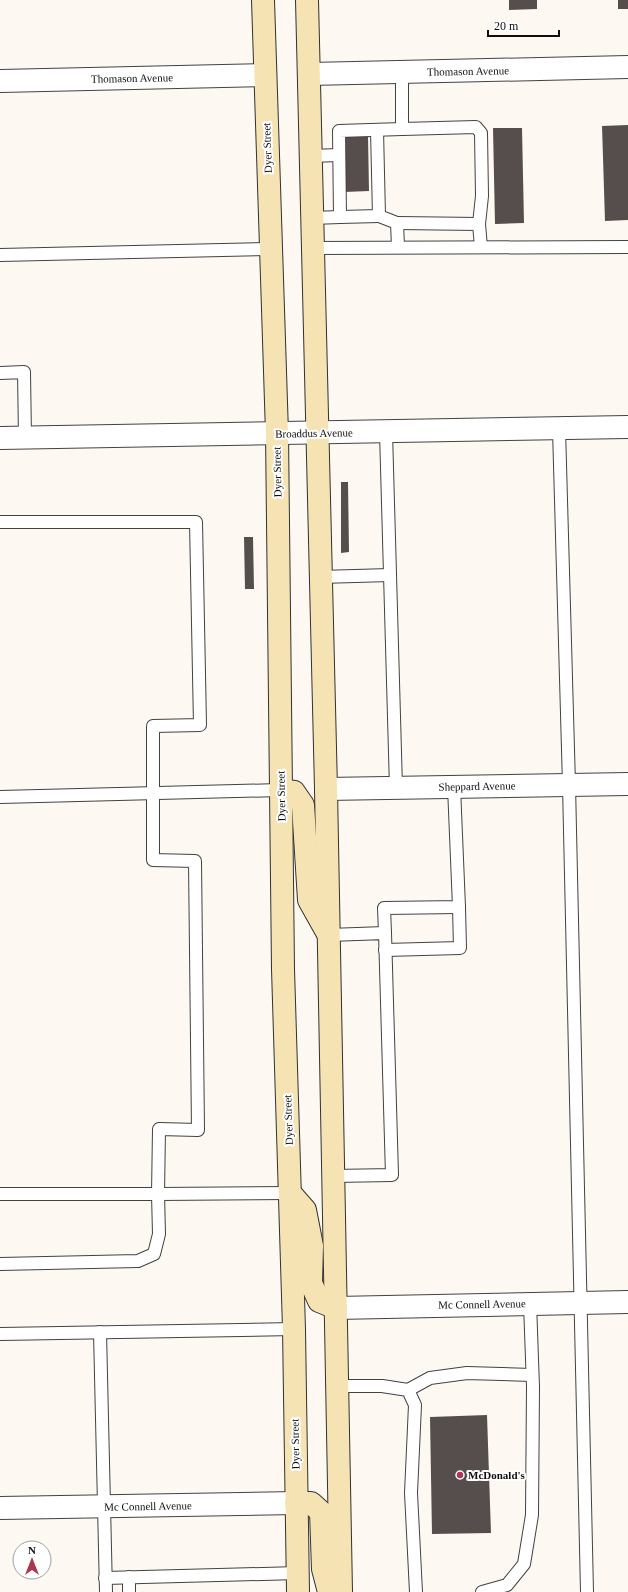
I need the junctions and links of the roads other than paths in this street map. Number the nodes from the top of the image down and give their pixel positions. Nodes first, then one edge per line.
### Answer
1 (263, 0) edge
2 (307, 0) edge
3 (628, 67) edge
4 (402, 72) junction
5 (309, 74) junction
6 (264, 75) junction
7 (0, 81) edge
8 (402, 129) junction
9 (377, 130) junction
10 (339, 155) junction
11 (311, 156) junction
12 (379, 216) junction
13 (340, 217) junction
14 (312, 218) junction
15 (397, 223) junction
16 (479, 224) junction
17 (481, 247) junction
18 (628, 247) edge
19 (313, 248) junction
20 (398, 248) junction
21 (270, 249) junction
22 (0, 256) edge
23 (0, 373) edge
24 (628, 427) edge
25 (558, 429) junction
26 (386, 432) junction
27 (277, 433) junction
28 (317, 433) junction
29 (0, 438) edge
30 (25, 438) junction
31 (0, 522) edge
32 (390, 575) junction
33 (320, 577) junction
34 (628, 784) edge
35 (569, 785) junction
36 (454, 787) junction
37 (396, 788) junction
38 (326, 789) junction
39 (280, 790) junction
40 (153, 793) junction
41 (0, 797) edge
42 (459, 907) junction
43 (385, 933) junction
44 (329, 935) junction
45 (385, 950) junction
46 (334, 1176) junction
47 (290, 1193) junction
48 (0, 1194) edge
49 (158, 1194) junction
50 (0, 1264) edge
51 (580, 1302) junction
52 (628, 1302) edge
53 (530, 1303) junction
54 (336, 1308) junction
55 (294, 1329) junction
56 (100, 1332) junction
57 (0, 1334) edge
58 (532, 1375) junction
59 (338, 1386) junction
60 (408, 1390) junction
61 (296, 1503) junction
62 (104, 1506) junction
63 (0, 1508) edge
64 (129, 1577) junction
65 (105, 1578) junction
66 (298, 1583) edge
67 (106, 1592) edge
68 (129, 1592) edge
69 (329, 1592) edge
70 (342, 1592) edge
71 (416, 1592) edge
72 (482, 1592) edge
73 (587, 1592) edge

1 - 6 main road, Dyer Street
2 - 5 main road
3 - 4 street, Thomason Avenue
4 - 5 street, Thomason Avenue
4 - 8 lane
5 - 11 main road
6 - 7 street, Thomason Avenue
6 - 21 main road, Dyer Street
8 - 9 lane
8 - 16 lane
9 - 10 lane
9 - 12 lane
10 - 11 lane
10 - 13 lane
11 - 14 main road
12 - 13 lane
12 - 15 lane
13 - 14 lane
14 - 19 main road
15 - 16 lane
15 - 20 lane
16 - 17 lane
17 - 18 lane
17 - 20 lane
19 - 20 lane
19 - 28 main road
21 - 22 lane
21 - 27 main road, Dyer Street
23 - 30 lane
24 - 25 street, Broaddus Avenue
25 - 26 street, Broaddus Avenue
25 - 35 lane
26 - 28 street, Broaddus Avenue
26 - 32 lane
27 - 28 street, Broaddus Avenue
27 - 30 street, Broaddus Avenue
27 - 39 main road, Dyer Street
28 - 33 main road
29 - 30 street, Broaddus Avenue
31 - 40 lane
32 - 33 lane
32 - 37 lane
33 - 38 main road
34 - 35 street, Sheppard Avenue
35 - 36 street, Sheppard Avenue
35 - 51 lane
36 - 37 street, Sheppard Avenue
36 - 42 lane
37 - 38 street, Sheppard Avenue
38 - 44 main road
39 - 40 lane
39 - 44 main road
39 - 47 main road, Dyer Street
40 - 41 lane
40 - 49 lane
42 - 43 lane
42 - 45 lane
43 - 44 lane
43 - 45 lane
44 - 46 main road
45 - 46 lane
46 - 54 main road
47 - 49 lane
47 - 54 main road
47 - 55 main road, Dyer Street
48 - 49 lane
49 - 50 lane
51 - 52 street, Mc Connell Avenue
51 - 53 street, Mc Connell Avenue
51 - 73 lane
53 - 54 street, Mc Connell Avenue
53 - 58 lane
54 - 59 main road
55 - 56 lane
55 - 61 main road, Dyer Street
56 - 57 lane
56 - 62 lane
58 - 60 lane
58 - 72 lane
59 - 60 lane
59 - 70 main road
60 - 71 lane
61 - 62 street, Mc Connell Avenue
61 - 66 main road, Dyer Street
61 - 69 main road
62 - 63 street, Mc Connell Avenue
62 - 65 lane
64 - 65 lane
64 - 66 lane
64 - 68 lane
65 - 67 lane

